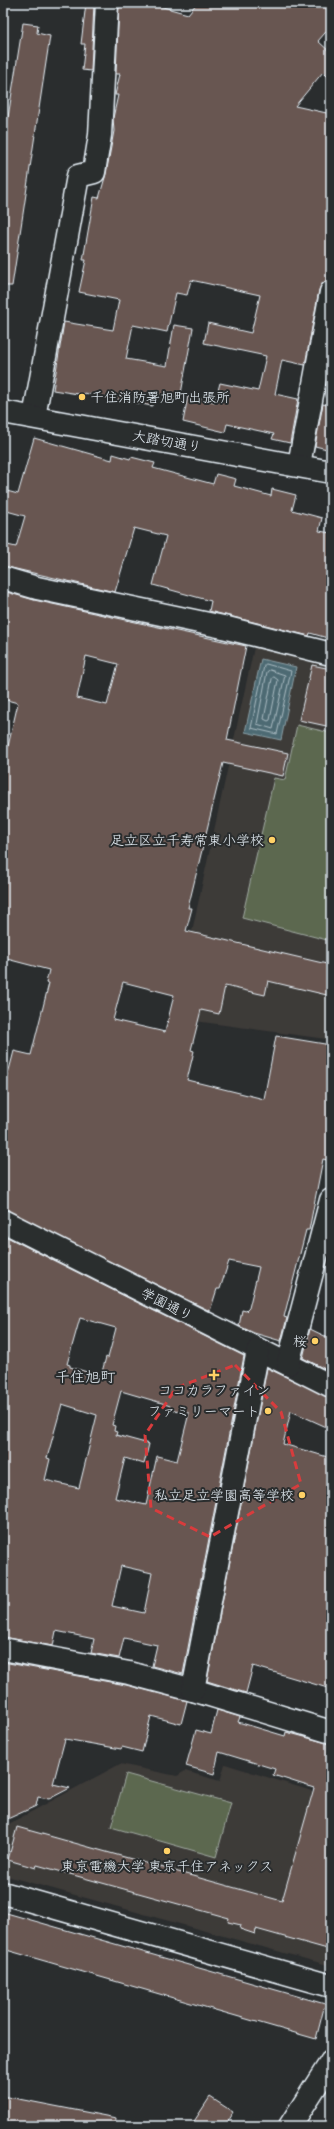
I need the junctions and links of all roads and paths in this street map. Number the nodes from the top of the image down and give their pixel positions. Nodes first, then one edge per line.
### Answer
1 (107, 3) edge
2 (331, 292) edge
3 (3, 412) edge
4 (34, 417) junction
5 (299, 465) junction
6 (331, 472) edge
7 (3, 578) edge
8 (331, 654) edge
9 (331, 1200) edge
10 (3, 1220) edge
11 (258, 1350) junction
12 (288, 1364) junction
13 (331, 1386) edge
14 (3, 1649) edge
15 (193, 1690) junction
16 (331, 1732) edge
17 (3, 1893) edge
18 (331, 1986) edge
19 (331, 2062) edge
20 (290, 2126) edge

1 - 4 street
2 - 5 street
3 - 4 street, 大踏切通り
4 - 5 street, 大踏切通り
5 - 6 street, 大踏切通り
7 - 8 street
9 - 12 street
10 - 11 street, 学園通り
11 - 12 street, 学園通り
11 - 15 street
12 - 13 street, 学園通り
14 - 15 street
15 - 16 street
17 - 18 street
19 - 20 street

